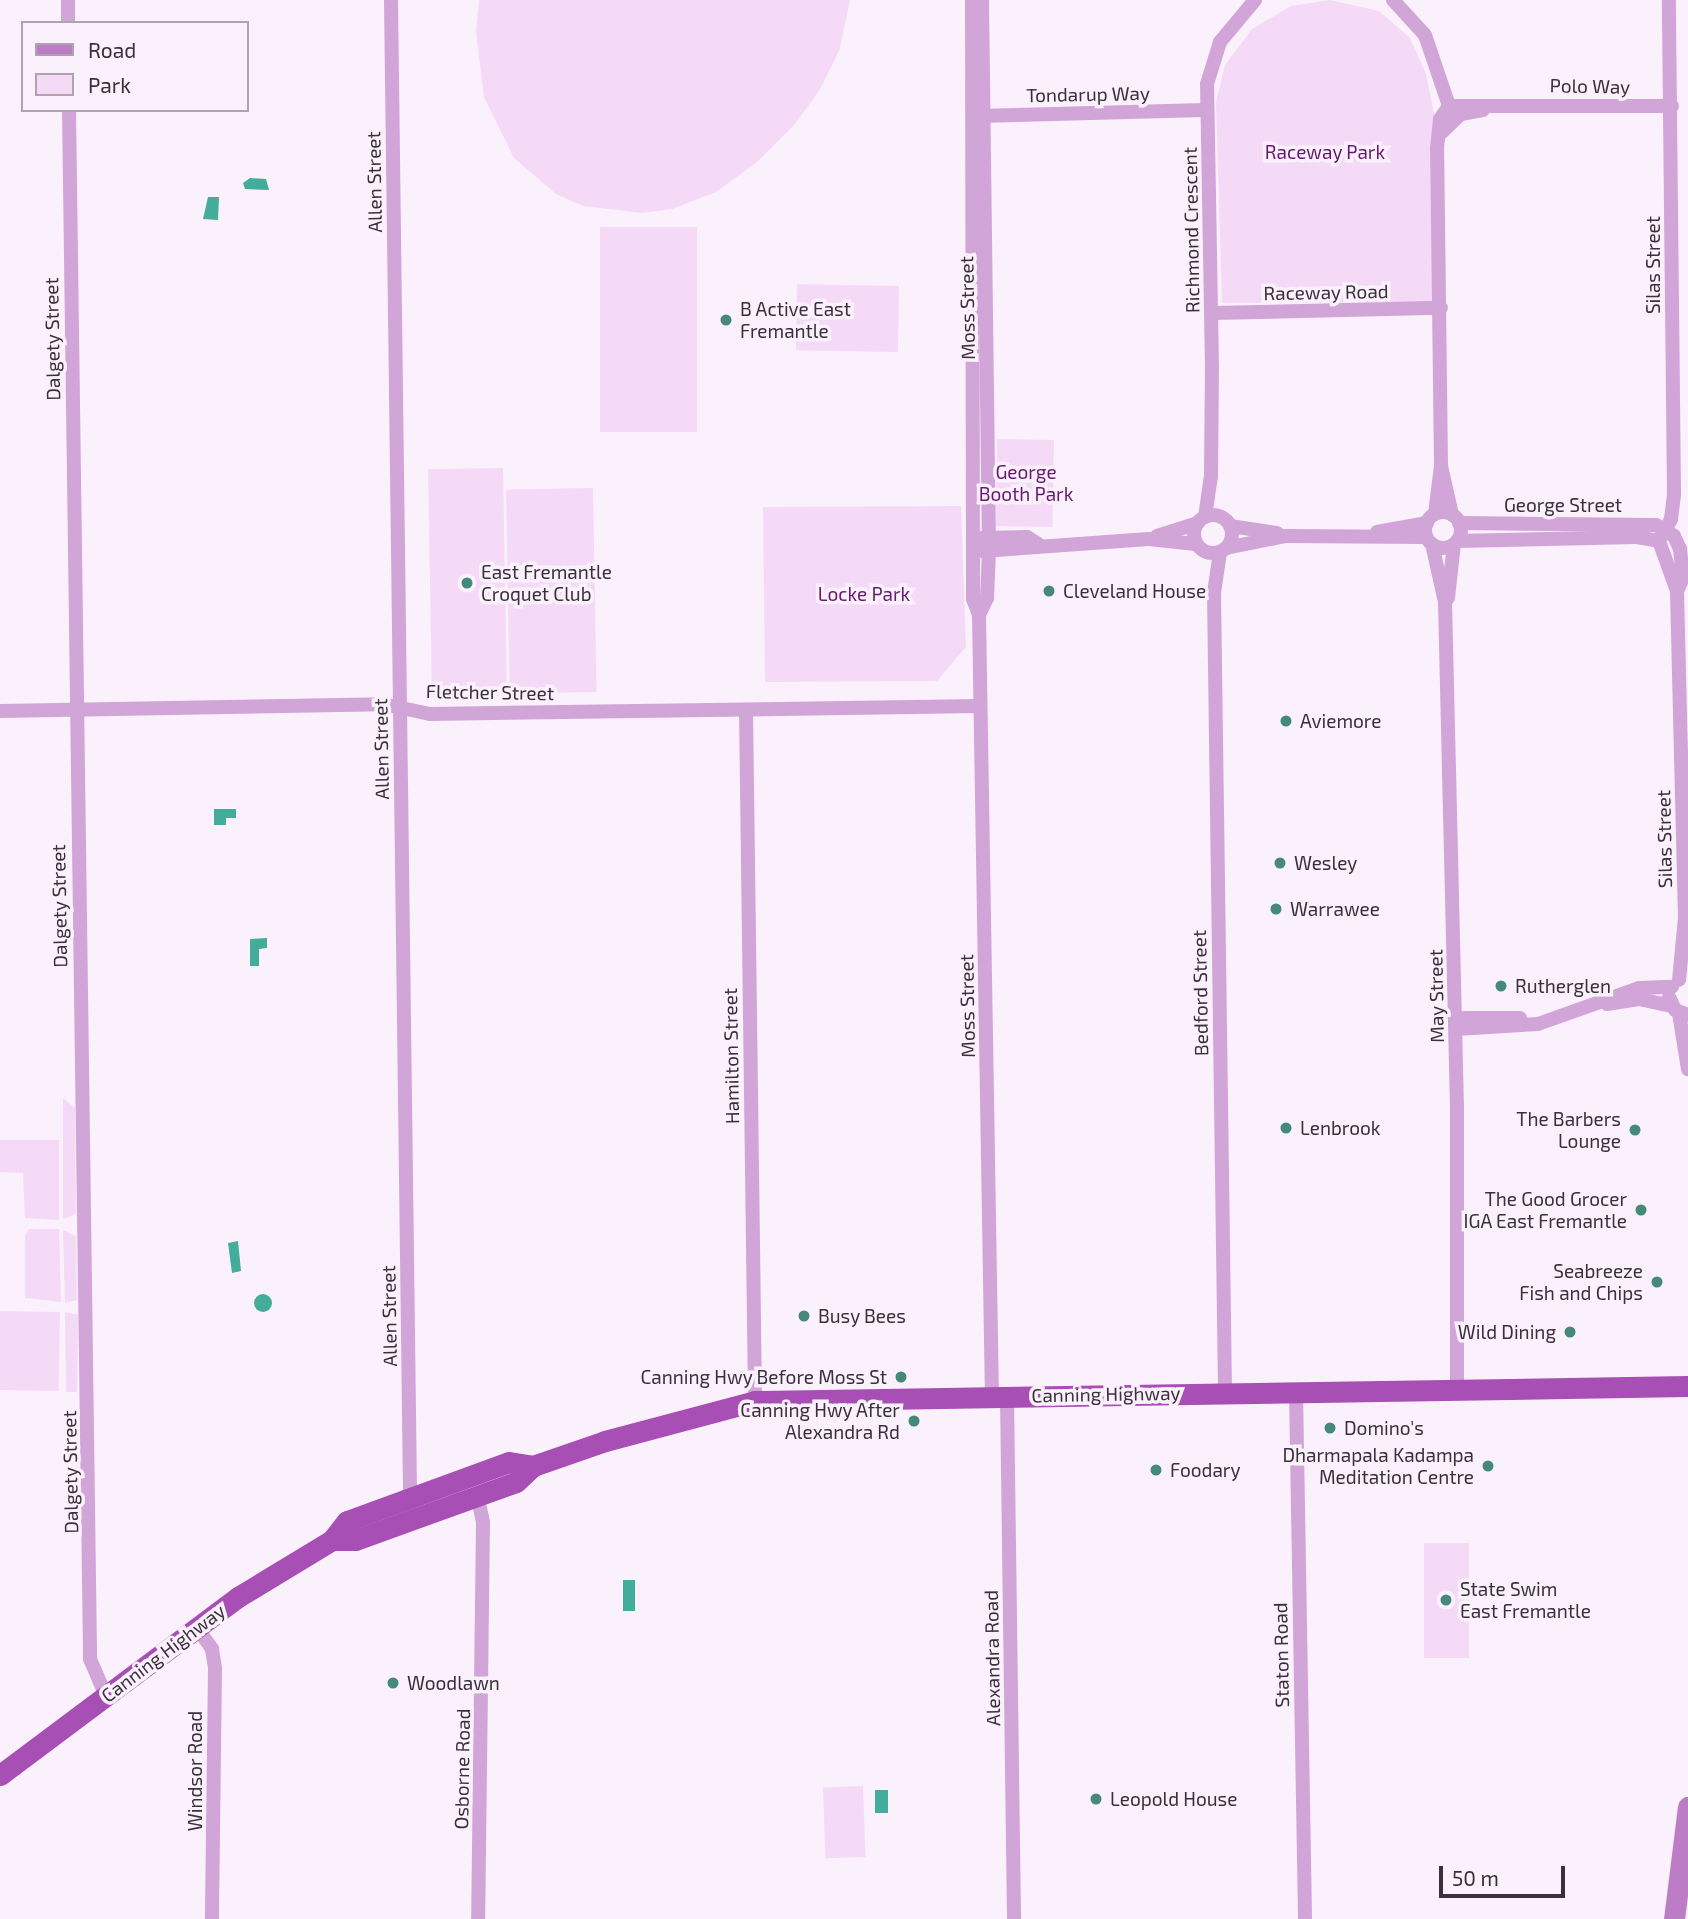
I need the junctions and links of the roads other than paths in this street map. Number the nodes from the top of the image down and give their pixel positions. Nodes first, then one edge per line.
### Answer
1 (68, 0) edge
2 (391, 0) edge
3 (972, 0) edge
4 (982, 0) edge
5 (1255, 0) edge
6 (1393, 0) edge
7 (1669, 0) edge
8 (68, 21) edge
9 (1672, 106) junction
10 (1205, 110) junction
11 (1455, 110) junction
12 (69, 112) edge
13 (978, 116) junction
14 (1441, 308) junction
15 (1212, 313) junction
16 (1441, 466) junction
17 (1211, 476) junction
18 (1456, 519) junction
19 (1201, 520) junction
20 (1225, 521) junction
21 (1430, 530) junction
22 (1663, 535) junction
23 (1285, 536) junction
24 (1149, 539) junction
25 (1456, 542) junction
26 (982, 544) junction
27 (1199, 547) junction
28 (1223, 550) junction
29 (1214, 593) junction
30 (1445, 602) junction
31 (980, 705) junction
32 (400, 707) junction
33 (75, 710) junction
34 (746, 710) junction
35 (0, 711) edge
36 (1687, 920) edge
37 (1680, 982) edge
38 (1602, 1003) junction
39 (1679, 1011) edge
40 (1456, 1024) junction
41 (1688, 1069) edge
42 (1688, 1386) edge
43 (1457, 1390) junction
44 (1296, 1391) junction
45 (1225, 1392) junction
46 (999, 1396) junction
47 (755, 1401) junction
48 (533, 1466) junction
49 (477, 1494) junction
50 (411, 1497) junction
51 (332, 1540) junction
52 (197, 1628) junction
53 (106, 1696) junction
54 (0, 1775) edge
55 (1688, 1807) edge
56 (212, 1919) edge
57 (478, 1919) edge
58 (1014, 1919) edge
59 (1305, 1919) edge
60 (1674, 1919) edge

1 - 8 street
2 - 32 street, Allen Street
3 - 13 street, Moss Street
4 - 13 street, Moss Street
5 - 10 street, Richmond Crescent
6 - 11 street
7 - 9 street, Silas Street
9 - 11 street, Polo Way
9 - 22 street, Silas Street
10 - 13 street, Tondarup Way
10 - 15 street, Richmond Crescent
11 - 14 street
12 - 33 street, Dalgety Street
13 - 26 street, Moss Street
14 - 15 street, Raceway Road
14 - 16 street
15 - 17 street, Richmond Crescent
16 - 18 street
16 - 21 street
17 - 19 street, Richmond Crescent
17 - 20 street, Richmond Crescent
18 - 21 street, George Street
18 - 22 street, George Street
18 - 25 street, May Street
19 - 20 street
19 - 24 street
19 - 27 street, Richmond Crescent
20 - 23 street
20 - 28 street, Bedford Street
21 - 23 street
21 - 25 street, George Street
21 - 30 street, May Street
22 - 25 street, George Street
22 - 36 street, Silas Street
23 - 28 street
24 - 26 street
24 - 27 street
25 - 30 street, May Street
26 - 31 street, Moss Street
27 - 28 street
27 - 29 street, Bedford Street
28 - 29 street, Bedford Street
29 - 45 street, Bedford Street
30 - 40 street, May Street
31 - 34 street, Fletcher Street
31 - 46 street, Moss Street
32 - 33 street, Fletcher Street
32 - 34 street, Fletcher Street
32 - 50 street, Allen Street
33 - 35 street, Fletcher Street
33 - 53 street, Dalgety Street
34 - 47 street, Hamilton Street
36 - 37 street, Silas Street
37 - 38 street
37 - 39 street, Silas Street
38 - 39 street
38 - 40 street
39 - 41 street
40 - 43 street, May Street
42 - 43 highway, Canning Highway
43 - 44 highway, Canning Highway
44 - 45 highway, Canning Highway
44 - 59 street, Staton Road
45 - 46 highway, Canning Highway
46 - 47 highway, Canning Highway
46 - 58 street, Alexandra Road
47 - 48 highway, Canning Highway
48 - 49 highway, Canning Highway
48 - 50 highway, Canning Highway
49 - 51 highway, Canning Highway
49 - 57 street, Osborne Road
50 - 51 highway, Canning Highway
51 - 52 highway, Canning Highway
52 - 53 highway, Canning Highway
52 - 56 street, Windsor Road
53 - 54 highway, Canning Highway
55 - 60 main road

